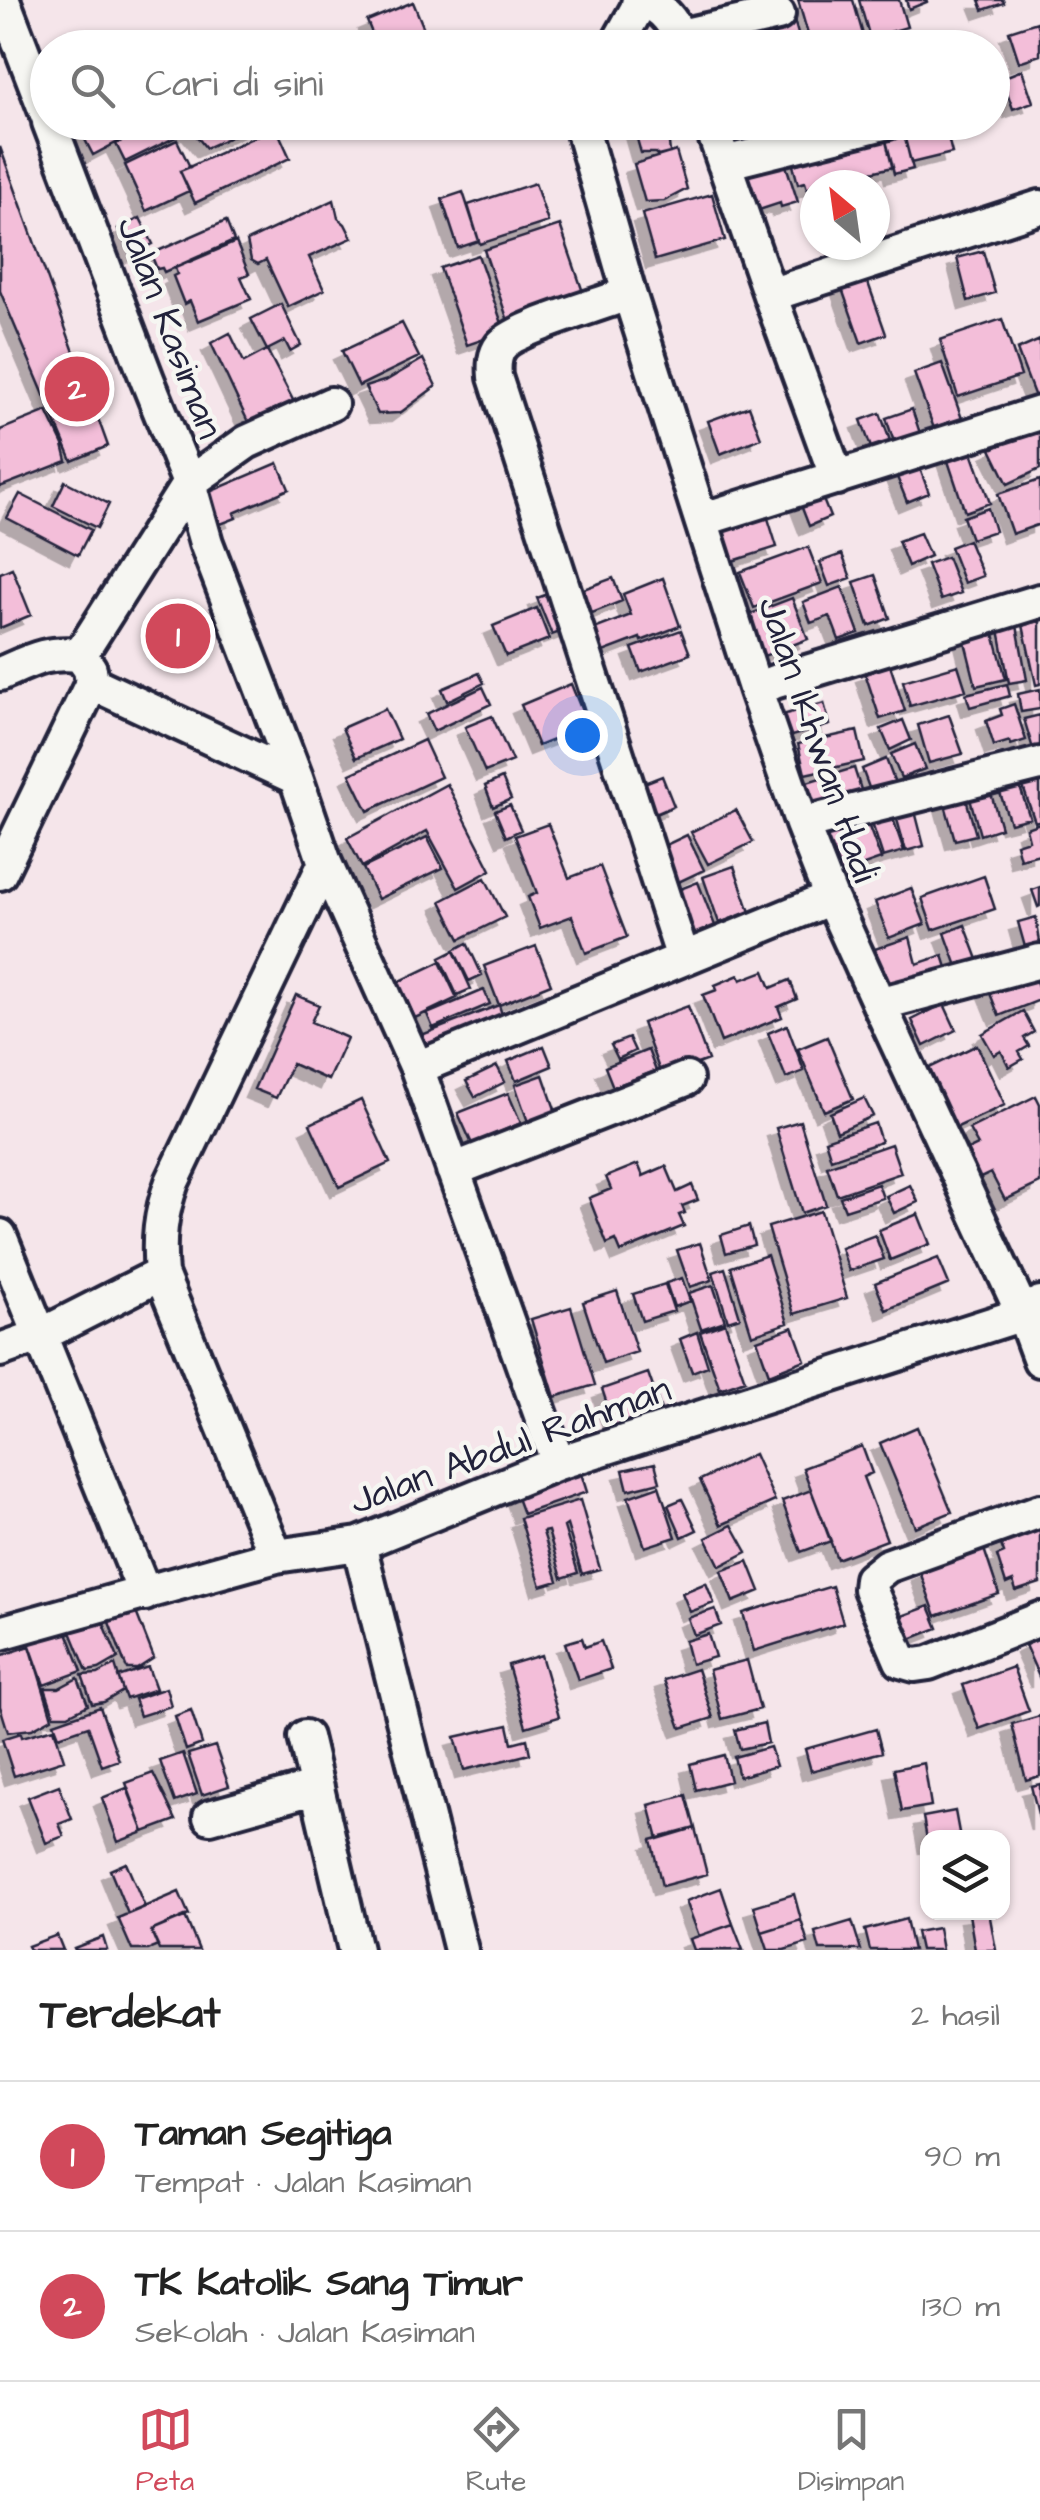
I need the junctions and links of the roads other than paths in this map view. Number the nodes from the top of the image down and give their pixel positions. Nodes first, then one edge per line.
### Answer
1 (3, 0) edge
2 (641, 0) edge
3 (778, 14) dead end
4 (626, 30) edge
5 (676, 30) edge
6 (723, 30) edge
7 (30, 72) edge
8 (56, 140) edge
9 (585, 140) edge
10 (716, 140) edge
11 (816, 140) edge
12 (724, 163) junction
13 (1040, 207) edge
14 (629, 293) junction
15 (770, 295) junction
16 (331, 404) dead end
17 (1040, 413) edge
18 (837, 478) junction
19 (189, 483) junction
20 (701, 520) junction
21 (1040, 601) edge
22 (80, 664) junction
23 (0, 674) edge
24 (756, 691) junction
25 (1040, 764) edge
26 (296, 778) junction
27 (802, 824) junction
28 (325, 863) junction
29 (0, 872) edge
30 (831, 898) junction
31 (682, 958) junction
32 (1040, 960) edge
33 (879, 1004) junction
34 (417, 1068) junction
35 (686, 1080) dead end
36 (453, 1170) junction
37 (0, 1236) edge
38 (161, 1274) junction
39 (1032, 1309) edge
40 (39, 1336) junction
41 (0, 1350) edge
42 (1040, 1360) edge
43 (558, 1463) junction
44 (1040, 1511) edge
45 (359, 1544) junction
46 (276, 1556) junction
47 (145, 1594) junction
48 (1040, 1620) edge
49 (0, 1634) edge
50 (305, 1737) dead end
51 (318, 1787) junction
52 (210, 1817) dead end
53 (355, 1950) edge
54 (460, 1950) edge

1 - 7 street, Jalan Kasiman
2 - 4 street
2 - 5 street
3 - 6 street
8 - 19 street, Jalan Kasiman
9 - 14 street, Jalan Ikhwan Hadi
10 - 12 street
11 - 12 street
12 - 15 street
13 - 15 street
14 - 20 street, Jalan Ikhwan Hadi
14 - 31 street
15 - 18 street
16 - 19 street
17 - 18 street
18 - 20 street
19 - 22 street, Jalan Kasiman
19 - 26 street
20 - 24 street, Jalan Ikhwan Hadi
21 - 24 street
22 - 23 street
22 - 26 street
22 - 29 street, Jalan Kasiman
24 - 27 street, Jalan Ikhwan Hadi
25 - 27 street
26 - 28 street
27 - 30 street, Jalan Ikhwan Hadi
28 - 34 street
28 - 38 street
30 - 31 street
30 - 33 street, Jalan Ikhwan Hadi
31 - 34 street
32 - 33 street
33 - 39 street, Jalan Ikhwan Hadi
34 - 36 street
35 - 36 street
36 - 43 street
37 - 40 street
38 - 40 street
38 - 46 street
39 - 42 street, Jalan Ikhwan Hadi
39 - 43 street, Jalan Abdul Rahman
40 - 41 street
40 - 47 street
43 - 45 street, Jalan Abdul Rahman
44 - 48 street
45 - 46 street, Jalan Abdul Rahman
45 - 54 street
46 - 47 street, Jalan Abdul Rahman
47 - 49 street, Jalan Abdul Rahman
50 - 51 street
51 - 52 street
51 - 53 street

